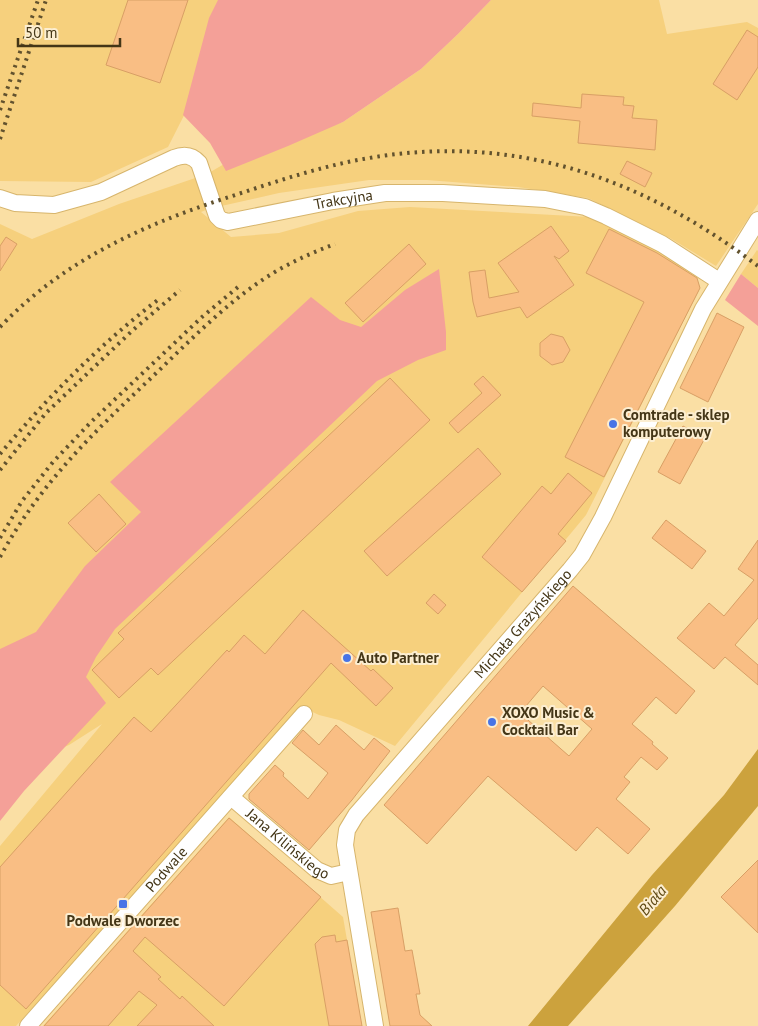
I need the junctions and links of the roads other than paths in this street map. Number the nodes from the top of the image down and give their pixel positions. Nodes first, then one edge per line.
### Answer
1 (0, 198) edge
2 (758, 220) edge
3 (719, 281) junction
4 (304, 714) dead end
5 (231, 796) junction
6 (349, 872) junction
7 (28, 1026) edge
8 (375, 1026) edge

1 - 3 street, Trakcyjna
2 - 3 street, Michała Grażyńskiego
3 - 6 street, Michała Grażyńskiego
4 - 5 street, Podwale
5 - 6 street, Jana Kilińskiego
5 - 7 street, Podwale
6 - 8 street, Michała Grażyńskiego

